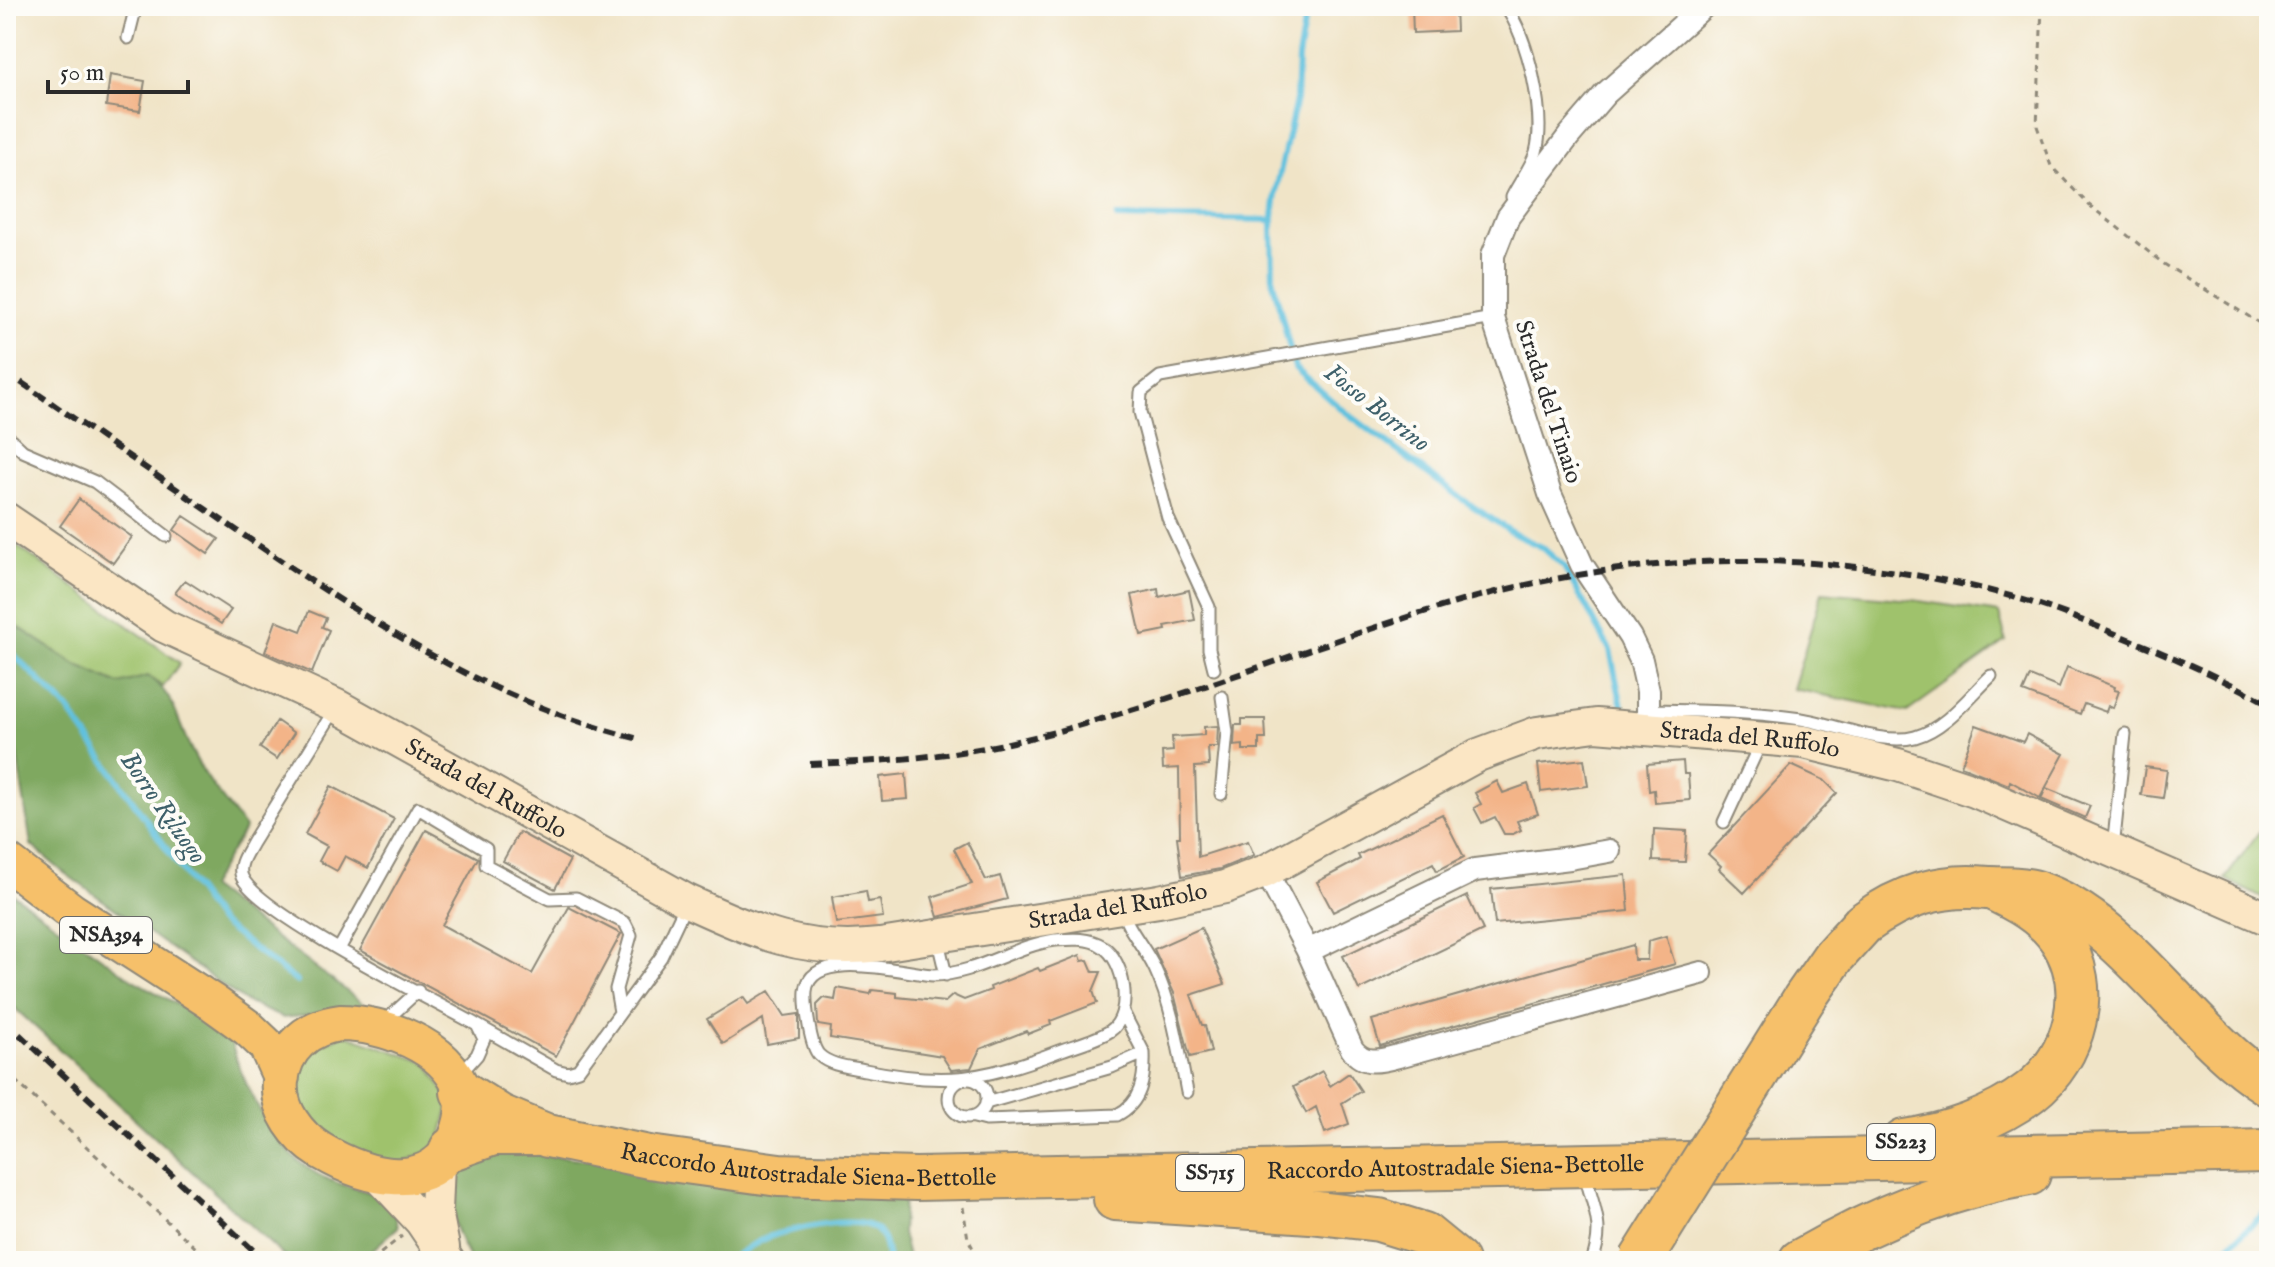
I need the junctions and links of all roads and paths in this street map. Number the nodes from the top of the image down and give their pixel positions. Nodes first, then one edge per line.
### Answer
1 (136, 6) edge
2 (1505, 6) edge
3 (1704, 6) edge
4 (2042, 6) edge
5 (128, 38) dead end
6 (1508, 217) junction
7 (1493, 318) junction
8 (2269, 329) edge
9 (6, 435) edge
10 (6, 519) edge
11 (166, 536) dead end
12 (1214, 669) dead end
13 (1991, 676) dead end
14 (1222, 697) dead end
15 (337, 706) junction
16 (1648, 718) junction
17 (2125, 734) dead end
18 (1763, 738) junction
19 (1221, 794) dead end
20 (1724, 822) dead end
21 (2269, 837) edge
22 (2113, 849) junction
23 (1609, 851) dead end
24 (6, 861) edge
25 (2269, 867) edge
26 (1266, 871) junction
27 (1991, 888) junction
28 (687, 901) junction
29 (1121, 907) junction
30 (2269, 919) edge
31 (937, 936) junction
32 (339, 949) junction
33 (1308, 951) junction
34 (1701, 973) dead end
35 (946, 975) junction
36 (418, 991) junction
37 (212, 1002) junction
38 (620, 1012) junction
39 (1123, 1012) junction
40 (477, 1025) junction
41 (379, 1027) junction
42 (313, 1029) junction
43 (1144, 1053) junction
44 (6, 1072) edge
45 (281, 1077) junction
46 (965, 1079) junction
47 (459, 1085) junction
48 (2269, 1085) edge
49 (1187, 1092) dead end
50 (986, 1103) junction
51 (974, 1117) junction
52 (548, 1136) junction
53 (2269, 1151) edge
54 (445, 1156) junction
55 (2269, 1164) edge
56 (1584, 1165) junction
57 (1504, 1166) junction
58 (378, 1175) junction
59 (916, 1179) junction
60 (966, 1187) junction
61 (421, 1221) junction
62 (210, 1261) edge
63 (371, 1261) edge
64 (448, 1261) edge
65 (980, 1261) edge
66 (1457, 1261) edge
67 (1592, 1261) edge
68 (1640, 1261) edge
69 (1800, 1261) edge

1 - 5 lane
2 - 6 lane
3 - 6 street, Strada del Tinaio
4 - 8 path
6 - 7 street, Strada del Tinaio
7 - 12 lane
7 - 16 street, Strada del Tinaio
9 - 11 lane
10 - 15 street, Strada del Ruffolo
13 - 16 lane
14 - 19 lane
15 - 28 street, Strada del Ruffolo
15 - 32 lane
16 - 18 street, Strada del Ruffolo
16 - 26 street, Strada del Ruffolo
17 - 22 lane
18 - 20 lane
18 - 22 street, Strada del Ruffolo
21 - 25 path
22 - 30 street, Strada del Ruffolo
23 - 33 street
24 - 37 main road, NSA394
26 - 29 street, Strada del Ruffolo
26 - 33 street
27 - 48 highway, SS223
27 - 57 highway, SS223
27 - 68 highway, SS223, bridge
28 - 31 street, Strada del Ruffolo
28 - 38 lane
29 - 31 street, Strada del Ruffolo
29 - 49 lane
31 - 35 lane
32 - 36 lane
32 - 38 lane
33 - 34 street
35 - 39 lane
35 - 46 lane
36 - 40 lane
36 - 41 lane
37 - 42 main road, NSA394
37 - 45 main road, NSA394
38 - 40 lane
39 - 43 lane
39 - 46 lane
40 - 47 lane
41 - 42 main road
41 - 47 main road
42 - 45 main road
43 - 50 lane
43 - 51 lane
44 - 62 path
45 - 58 main road
46 - 50 lane
46 - 51 lane
47 - 52 highway, Raccordo Autostradale Siena-Bettolle / SS715
47 - 54 main road
50 - 51 lane
52 - 54 highway, Raccordo Autostradale Siena-Bettolle / SS715
52 - 59 highway, Raccordo Autostradale Siena-Bettolle / SS715
53 - 56 highway, Raccordo Autostradale Siena-Bettolle / SS715
54 - 58 main road
54 - 64 street
55 - 69 highway, SS223
56 - 57 highway, Raccordo Autostradale Siena-Bettolle / SS715
56 - 67 lane
57 - 59 highway, Raccordo Autostradale Siena-Bettolle / SS715
58 - 61 street
59 - 60 highway
60 - 65 path
60 - 66 highway
61 - 63 path
61 - 64 street

